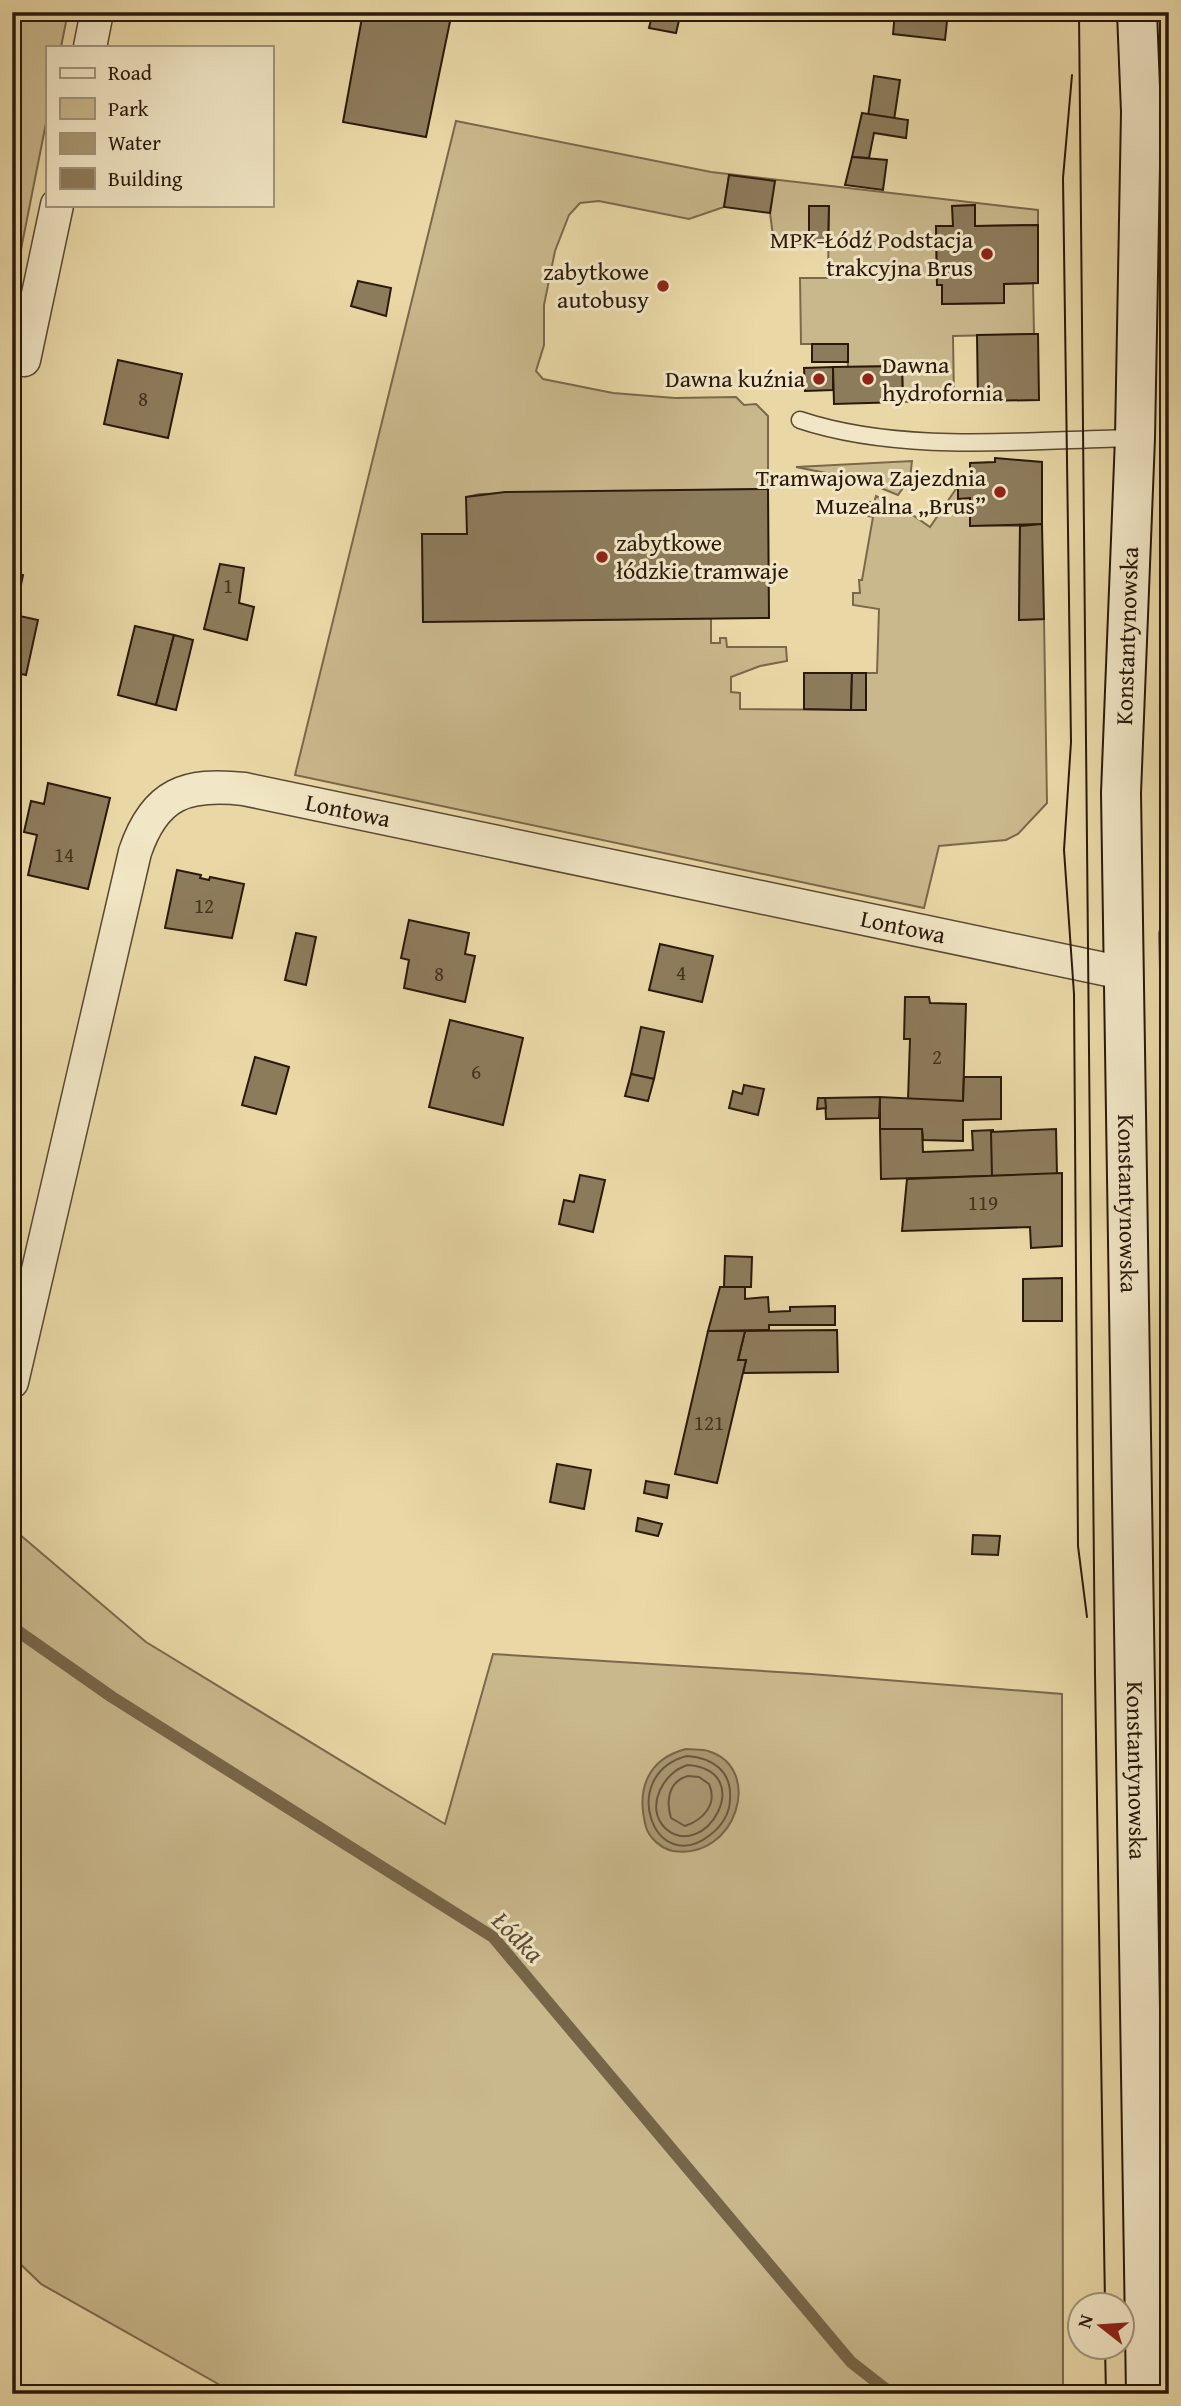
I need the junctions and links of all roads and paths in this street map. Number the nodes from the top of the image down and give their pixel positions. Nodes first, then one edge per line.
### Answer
1 (97, 12) edge
2 (1137, 12) edge
3 (90, 46) edge
4 (57, 206) edge
5 (24, 360) dead end
6 (800, 420) dead end
7 (1135, 438) junction
8 (1123, 972) junction
9 (12, 1381) edge
10 (1146, 2394) edge

1 - 3 street
2 - 7 main road, Konstantynowska
4 - 5 street
6 - 7 lane
7 - 8 main road, Konstantynowska
8 - 9 street, Lontowa
8 - 10 main road, Konstantynowska

